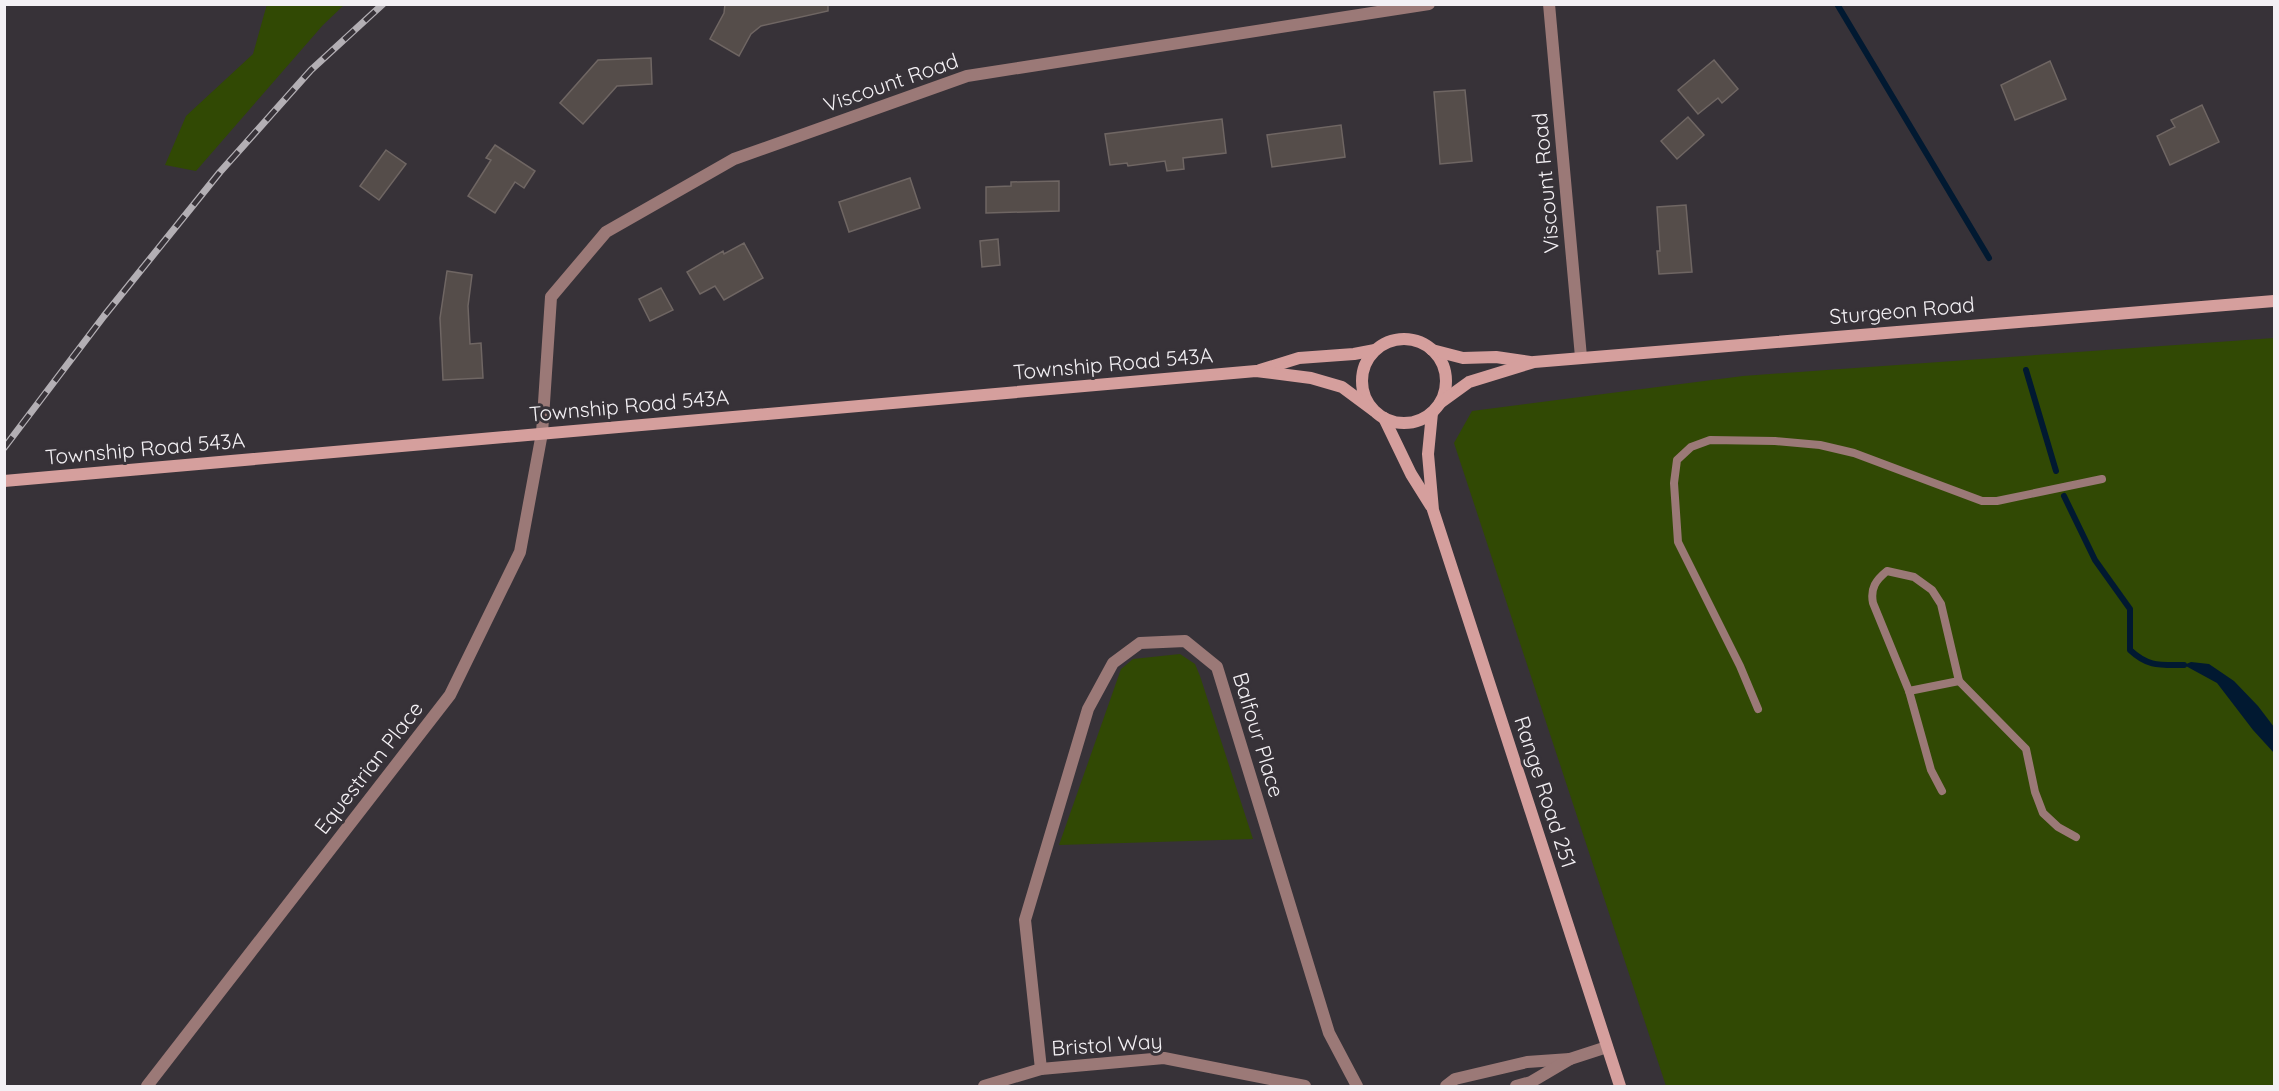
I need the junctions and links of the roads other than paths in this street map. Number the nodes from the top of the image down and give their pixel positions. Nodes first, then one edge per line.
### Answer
1 (1429, 4) edge
2 (1549, 4) edge
3 (2274, 301) edge
4 (1376, 350) junction
5 (1432, 350) junction
6 (1581, 357) junction
7 (1534, 362) junction
8 (1257, 371) junction
9 (1436, 408) junction
10 (1373, 410) junction
11 (1384, 418) junction
12 (542, 433) junction
13 (2102, 479) dead end
14 (4, 481) edge
15 (1433, 510) junction
16 (1959, 681) junction
17 (1909, 691) junction
18 (1758, 710) dead end
19 (1942, 790) dead end
20 (2076, 837) dead end
21 (1607, 1047) junction
22 (1570, 1059) junction
23 (1041, 1069) junction
24 (147, 1086) edge
25 (984, 1086) edge
26 (1305, 1086) edge
27 (1358, 1086) edge
28 (1446, 1086) edge
29 (1516, 1086) edge
30 (1620, 1086) edge

1 - 12 street, Viscount Road
2 - 6 street, Viscount Road
3 - 6 main road, Sturgeon Road
4 - 5 main road
4 - 8 main road, Township Road 543A
4 - 10 main road
5 - 7 main road, Sturgeon Road
5 - 9 main road
6 - 7 main road, Sturgeon Road
7 - 9 main road, Sturgeon Road
8 - 10 main road, Township Road 543A
8 - 12 main road, Township Road 543A
9 - 11 main road
9 - 15 main road, Range Road 251
10 - 11 main road
11 - 15 main road, Range Road 251
12 - 14 main road, Township Road 543A
12 - 24 street, Equestrian Place
13 - 18 lane
15 - 21 main road, Range Road 251
16 - 17 lane
16 - 17 lane
16 - 20 lane
17 - 19 lane
21 - 22 street
21 - 30 main road, Range Road 251
22 - 28 street
22 - 29 street
23 - 25 street, Bristol Way
23 - 26 street, Bristol Way
23 - 27 street, Balfour Place

